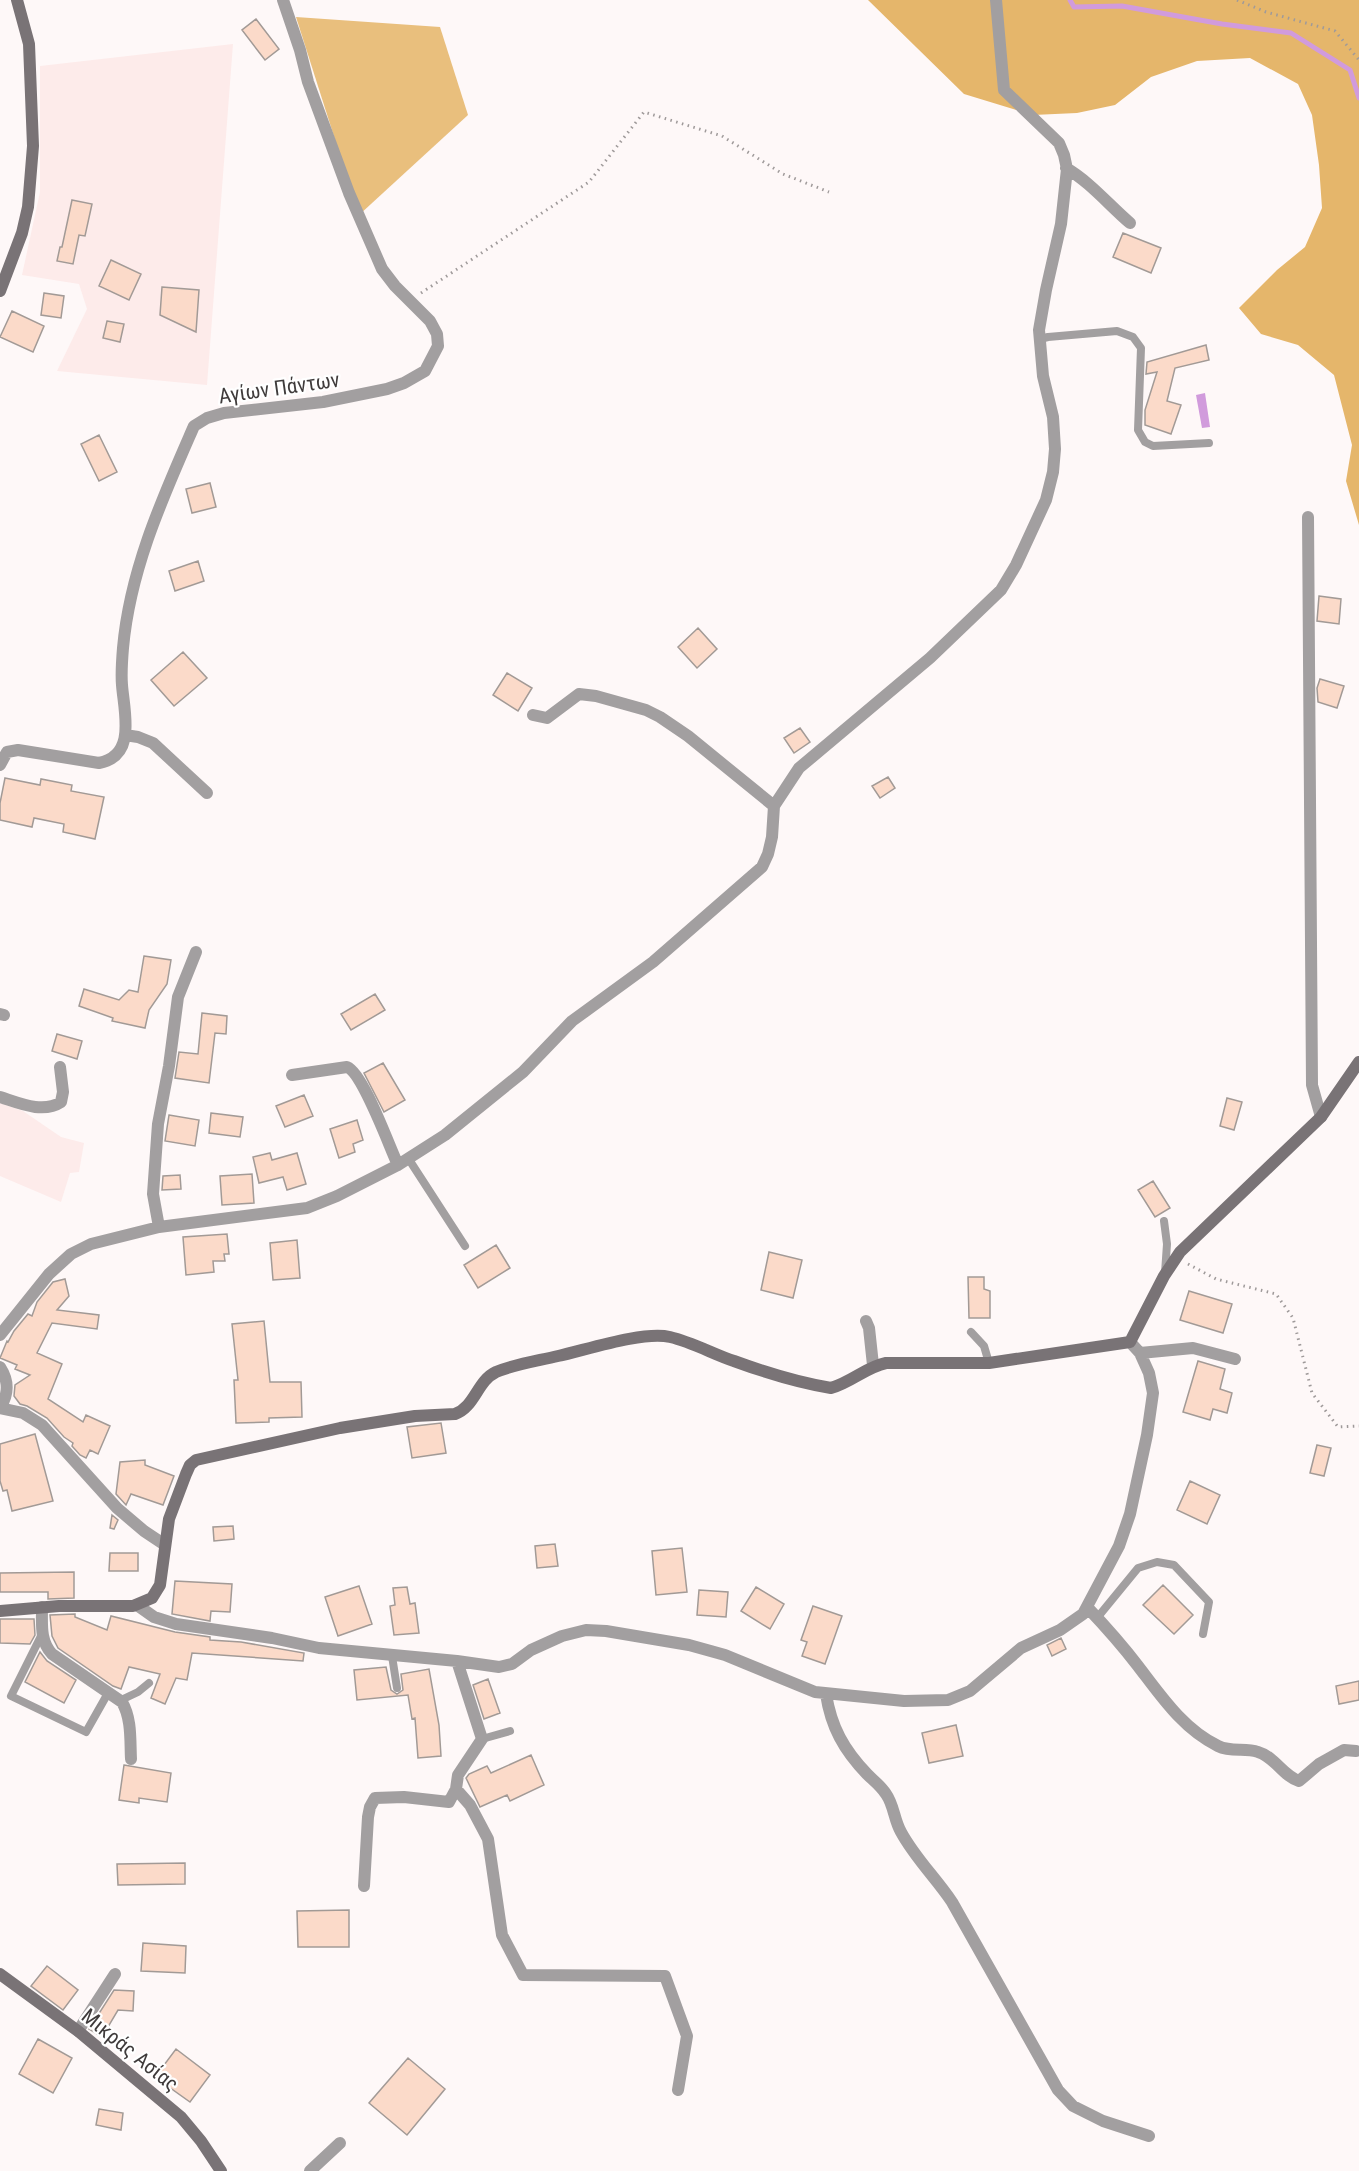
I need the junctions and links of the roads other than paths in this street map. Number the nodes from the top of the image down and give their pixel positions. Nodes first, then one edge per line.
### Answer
1 (17, 0) edge
2 (283, 0) edge
3 (996, 0) edge
4 (1066, 168) junction
5 (1130, 223) dead end
6 (0, 291) edge
7 (1040, 339) junction
8 (1209, 444) dead end
9 (1308, 517) dead end
10 (533, 715) dead end
11 (125, 735) junction
12 (0, 765) edge
13 (207, 792) dead end
14 (774, 806) junction
15 (196, 952) dead end
16 (1359, 1062) edge
17 (60, 1067) dead end
18 (292, 1075) dead end
19 (0, 1097) edge
20 (1321, 1117) junction
21 (408, 1158) junction
22 (398, 1165) junction
23 (1164, 1221) dead end
24 (159, 1227) junction
25 (465, 1246) dead end
26 (1164, 1276) junction
27 (866, 1321) dead end
28 (971, 1332) dead end
29 (0, 1335) edge
30 (1130, 1342) junction
31 (1140, 1353) junction
32 (1234, 1359) dead end
33 (989, 1363) junction
34 (873, 1365) junction
35 (0, 1366) edge
36 (0, 1408) edge
37 (165, 1545) junction
38 (137, 1605) junction
39 (42, 1607) junction
40 (1087, 1607) junction
41 (0, 1611) edge
42 (1097, 1618) junction
43 (42, 1634) junction
44 (1203, 1634) dead end
45 (392, 1656) junction
46 (457, 1661) junction
47 (149, 1683) dead end
48 (398, 1688) dead end
49 (108, 1693) junction
50 (826, 1694) junction
51 (119, 1701) junction
52 (510, 1731) dead end
53 (482, 1739) junction
54 (1358, 1750) edge
55 (131, 1760) dead end
56 (456, 1789) junction
57 (364, 1886) dead end
58 (0, 1974) edge
59 (115, 1974) dead end
60 (78, 2031) junction
61 (678, 2090) dead end
62 (1149, 2136) dead end
63 (340, 2143) dead end
64 (221, 2171) edge
65 (310, 2171) edge

1 - 6 street
2 - 11 street, Αγίων Πάντων
3 - 4 street
4 - 5 street
4 - 7 street
7 - 8 lane
7 - 14 street
9 - 20 street
10 - 14 street
11 - 12 street
11 - 13 street
14 - 21 street
15 - 24 street
16 - 20 street
17 - 19 street
18 - 22 street
20 - 26 street
21 - 22 street
21 - 25 lane
22 - 24 street
23 - 26 lane
24 - 29 street
26 - 30 street
27 - 34 street
28 - 33 lane
30 - 31 street
30 - 33 street
31 - 32 street
31 - 40 street
33 - 34 street
34 - 37 street
35 - 36 street
36 - 37 street
37 - 38 street
38 - 39 street
38 - 45 street
39 - 41 street
39 - 43 street
40 - 42 street
40 - 50 street
42 - 44 lane
42 - 54 street
43 - 49 street
43 - 49 lane
45 - 46 street
45 - 48 lane
46 - 50 street
46 - 53 street
47 - 51 lane
49 - 51 street
50 - 62 street
51 - 55 street
52 - 53 lane
53 - 56 street
56 - 57 street
56 - 61 street
58 - 60 street, Μικράς Ασίας
59 - 60 street
60 - 64 street, Μικράς Ασίας
63 - 65 street

